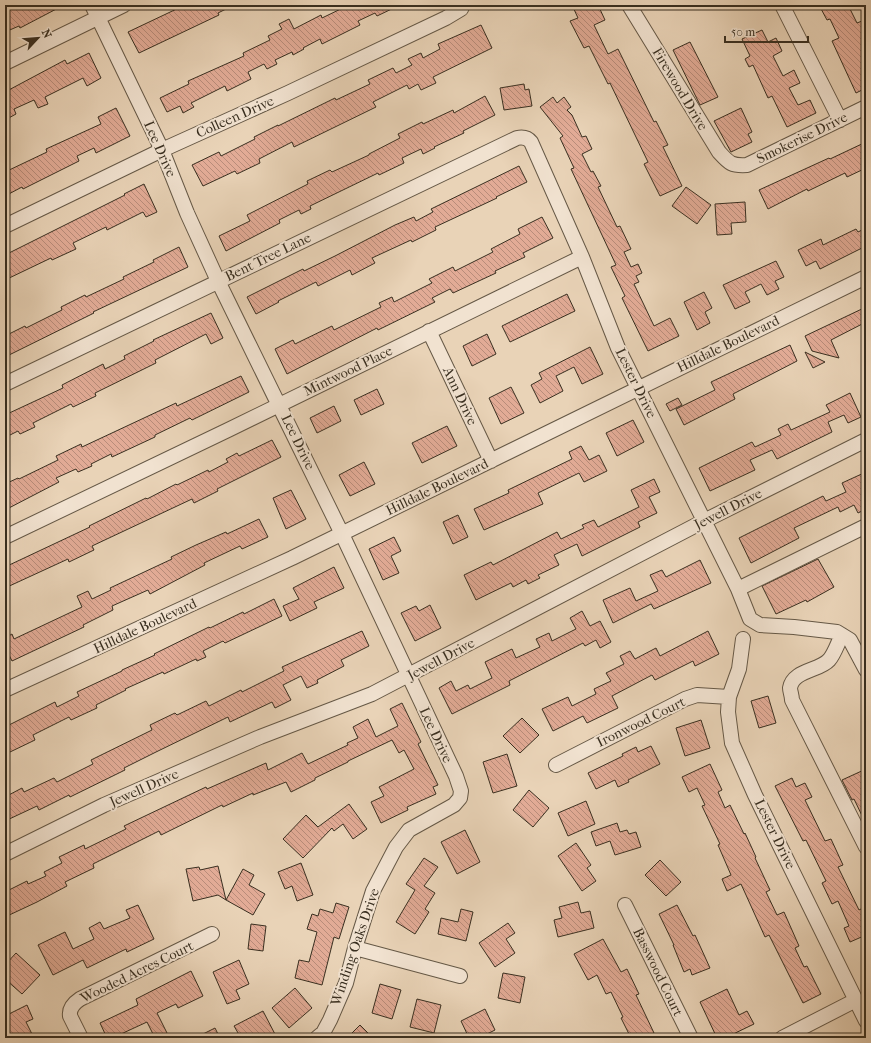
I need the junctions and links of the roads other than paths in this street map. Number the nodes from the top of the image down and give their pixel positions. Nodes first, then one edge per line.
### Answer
1 (124, 5) edge
2 (463, 5) edge
3 (629, 5) edge
4 (782, 5) edge
5 (95, 11) edge
6 (5, 63) edge
7 (866, 108) edge
8 (840, 120) junction
9 (531, 142) joint
10 (162, 150) junction
11 (736, 166) joint
12 (5, 226) edge
13 (582, 257) junction
14 (866, 276) edge
15 (218, 281) junction
16 (429, 331) junction
17 (5, 384) edge
18 (638, 388) junction
19 (280, 404) junction
20 (866, 440) edge
21 (491, 461) junction
22 (704, 521) junction
23 (866, 526) edge
24 (342, 534) junction
25 (5, 538) edge
26 (738, 589) junction
27 (842, 635) junction
28 (743, 639) dead end
29 (866, 670) edge
30 (408, 676) junction
31 (5, 690) edge
32 (729, 697) junction
33 (556, 765) dead end
34 (866, 847) edge
35 (5, 854) edge
36 (392, 856) joint
37 (625, 905) dead end
38 (212, 934) dead end
39 (355, 948) junction
40 (460, 976) dead end
41 (856, 1000) junction
42 (866, 1021) edge
43 (81, 1038) edge
44 (317, 1038) edge
45 (691, 1038) edge
46 (782, 1038) edge

1 - 5 street
2 - 10 street, Colleen Drive
3 - 11 street, Firewood Drive
4 - 8 street
5 - 6 street
5 - 10 street, Lee Drive
7 - 8 street, Smokerise Drive
8 - 11 street, Smokerise Drive
9 - 13 street, Lester Drive
9 - 15 street, Bent Tree Lane
10 - 12 street, Colleen Drive
10 - 15 street, Lee Drive
13 - 16 street, Mintwood Place
13 - 18 street, Lester Drive
14 - 18 street, Hilldale Boulevard
15 - 17 street, Bent Tree Lane
15 - 19 street, Lee Drive
16 - 19 street, Mintwood Place
16 - 21 street, Ann Drive
18 - 21 street, Hilldale Boulevard
18 - 22 street, Lester Drive
19 - 24 street, Lee Drive
19 - 25 street, Mintwood Place
20 - 22 street, Jewell Drive
21 - 24 street, Hilldale Boulevard
22 - 26 street, Lester Drive
22 - 30 street, Jewell Drive
23 - 26 street
24 - 30 street, Lee Drive
24 - 31 street, Hilldale Boulevard
26 - 27 street, Lester Drive
27 - 29 street
27 - 34 street
28 - 32 street, Lester Drive
30 - 35 street, Jewell Drive
30 - 36 street, Lee Drive
32 - 33 street, Ironwood Court
32 - 41 street, Lester Drive
36 - 39 street, Winding Oaks Drive
37 - 45 street, Basswood Court
38 - 43 street, Wooded Acres Court
39 - 40 street
39 - 44 street, Winding Oaks Drive
41 - 42 street, Lester Drive
41 - 46 street

